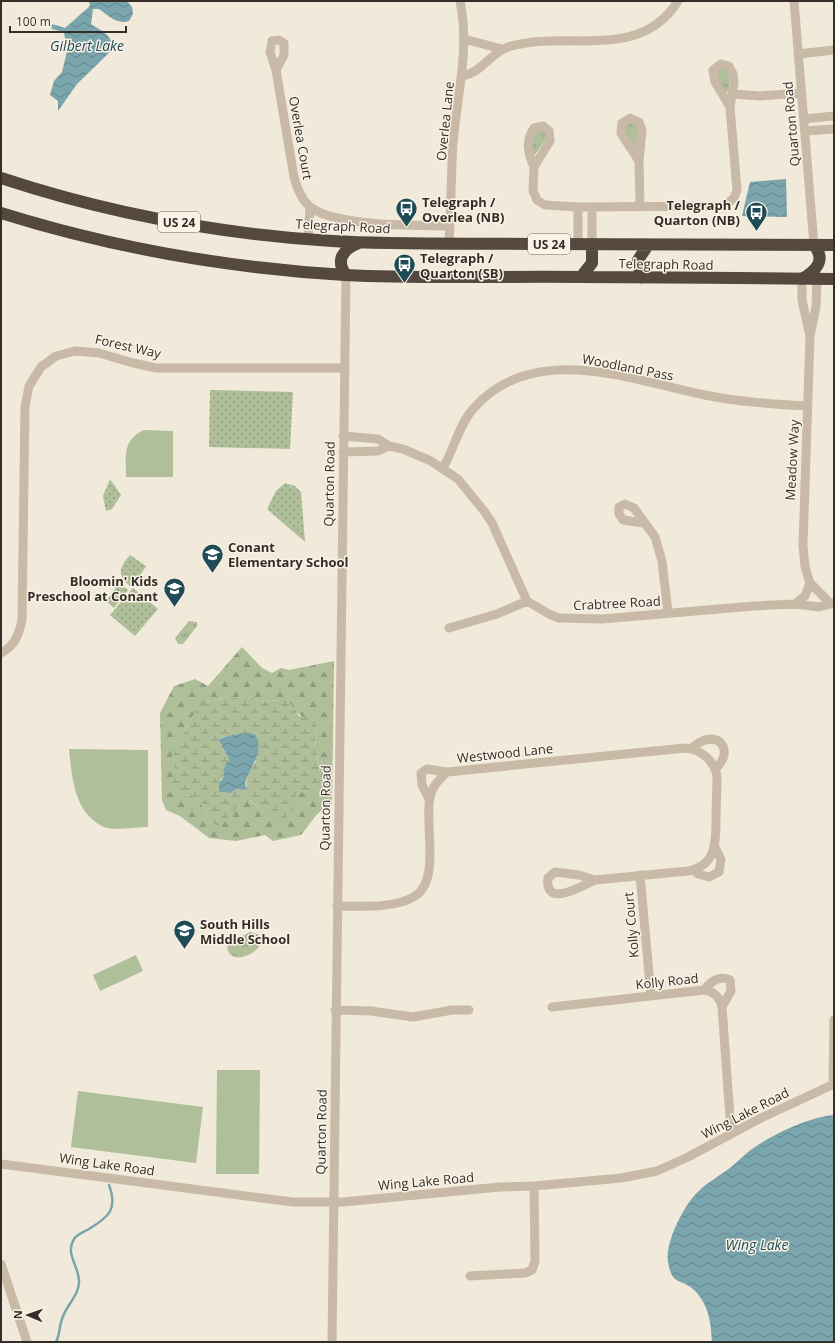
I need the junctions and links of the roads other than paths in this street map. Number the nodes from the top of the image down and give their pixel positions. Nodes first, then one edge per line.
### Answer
1 (460, 1) edge
2 (678, 1) edge
3 (794, 1) edge
4 (464, 39) junction
5 (502, 49) junction
6 (834, 50) edge
7 (798, 54) junction
8 (276, 70) dead end
9 (462, 76) junction
10 (801, 93) junction
11 (733, 94) junction
12 (730, 107) junction
13 (834, 116) edge
14 (804, 119) junction
15 (834, 129) edge
16 (805, 131) junction
17 (639, 161) dead end
18 (534, 167) dead end
19 (1, 178) edge
20 (310, 207) junction
21 (578, 207) junction
22 (592, 207) junction
23 (640, 207) junction
24 (1, 213) edge
25 (450, 226) junction
26 (308, 239) junction
27 (362, 242) junction
28 (449, 243) junction
29 (578, 244) junction
30 (592, 244) junction
31 (648, 244) junction
32 (814, 245) junction
33 (834, 246) edge
34 (346, 275) junction
35 (581, 277) junction
36 (641, 278) junction
37 (802, 279) junction
38 (818, 279) junction
39 (834, 279) edge
40 (810, 336) junction
41 (344, 368) junction
42 (808, 406) junction
43 (343, 436) junction
44 (389, 446) junction
45 (343, 452) junction
46 (443, 468) junction
47 (644, 523) dead end
48 (810, 584) junction
49 (527, 601) junction
50 (832, 603) edge
51 (795, 604) junction
52 (668, 613) junction
53 (449, 628) dead end
54 (1, 652) edge
55 (691, 749) junction
56 (715, 769) junction
57 (447, 772) junction
58 (429, 799) junction
59 (715, 847) junction
60 (693, 870) junction
61 (640, 875) junction
62 (595, 880) dead end
63 (337, 906) junction
64 (704, 990) junction
65 (651, 996) junction
66 (552, 1007) dead end
67 (722, 1008) junction
68 (335, 1010) junction
69 (470, 1010) dead end
70 (834, 1020) edge
71 (833, 1084) edge
72 (734, 1132) junction
73 (1, 1164) edge
74 (534, 1186) junction
75 (333, 1203) junction
76 (1, 1264) edge
77 (470, 1276) dead end
78 (27, 1342) edge
79 (332, 1342) edge

1 - 4 street, Overlea Lane
2 - 5 street
3 - 7 street, Quarton Road
4 - 5 street
4 - 9 street, Overlea Lane
5 - 9 street
6 - 7 street
7 - 10 street, Quarton Road
8 - 20 street, Overlea Court
9 - 25 street, Overlea Lane
10 - 11 street
10 - 14 street, Quarton Road
11 - 12 street
11 - 12 street
12 - 23 street
13 - 14 street
14 - 16 street, Quarton Road
15 - 16 street
16 - 32 street, Quarton Road
17 - 23 street
18 - 21 street
19 - 26 highway, Telegraph Road / US 24
20 - 25 street
20 - 26 street
21 - 22 street
21 - 29 street
22 - 23 street
22 - 30 street
24 - 34 highway, Telegraph Road
25 - 28 street, Overlea Lane
26 - 27 highway, Telegraph Road / US 24
27 - 28 highway, Telegraph Road / US 24
27 - 34 highway
28 - 29 highway, Telegraph Road / US 24
29 - 30 highway, Telegraph Road / US 24
30 - 31 highway, Telegraph Road / US 24
30 - 35 highway
31 - 32 highway, Telegraph Road / US 24
31 - 36 highway
32 - 33 highway, Telegraph Road / US 24
32 - 37 highway
34 - 35 highway, Telegraph Road
34 - 41 street, Quarton Road
35 - 36 highway, Telegraph Road
36 - 37 highway, Telegraph Road
37 - 38 highway, Telegraph Road
37 - 40 street, Meadow Way
38 - 39 highway, Telegraph Road
38 - 40 street, Meadow Way
40 - 42 street, Meadow Way
41 - 43 street, Quarton Road
41 - 54 street, Forest Way
42 - 46 street, Woodland Pass
42 - 48 street, Meadow Way
43 - 44 street
43 - 45 street, Quarton Road
44 - 45 street
44 - 46 street
45 - 63 street, Quarton Road
46 - 49 street
47 - 52 street
48 - 50 street
48 - 51 street
49 - 52 street, Crabtree Road
49 - 53 street
50 - 51 street, Crabtree Road
51 - 52 street, Crabtree Road
55 - 56 street
55 - 56 street
55 - 57 street, Westwood Lane
56 - 59 street
57 - 58 street, Westwood Lane
57 - 58 street
58 - 63 street, Westwood Lane
59 - 60 street
59 - 60 street
60 - 61 street
61 - 62 street
61 - 65 street, Kolly Court
63 - 68 street, Quarton Road
64 - 65 street, Kolly Road
64 - 67 street, Kolly Road
64 - 67 street
65 - 66 street, Kolly Road
67 - 72 street, Kolly Road
68 - 69 street
68 - 75 street, Quarton Road
70 - 71 street
71 - 72 street, Wing Lake Road
72 - 74 street, Wing Lake Road
73 - 75 street, Wing Lake Road
74 - 75 street, Wing Lake Road
74 - 77 street
75 - 79 street, Quarton Road
76 - 78 street

